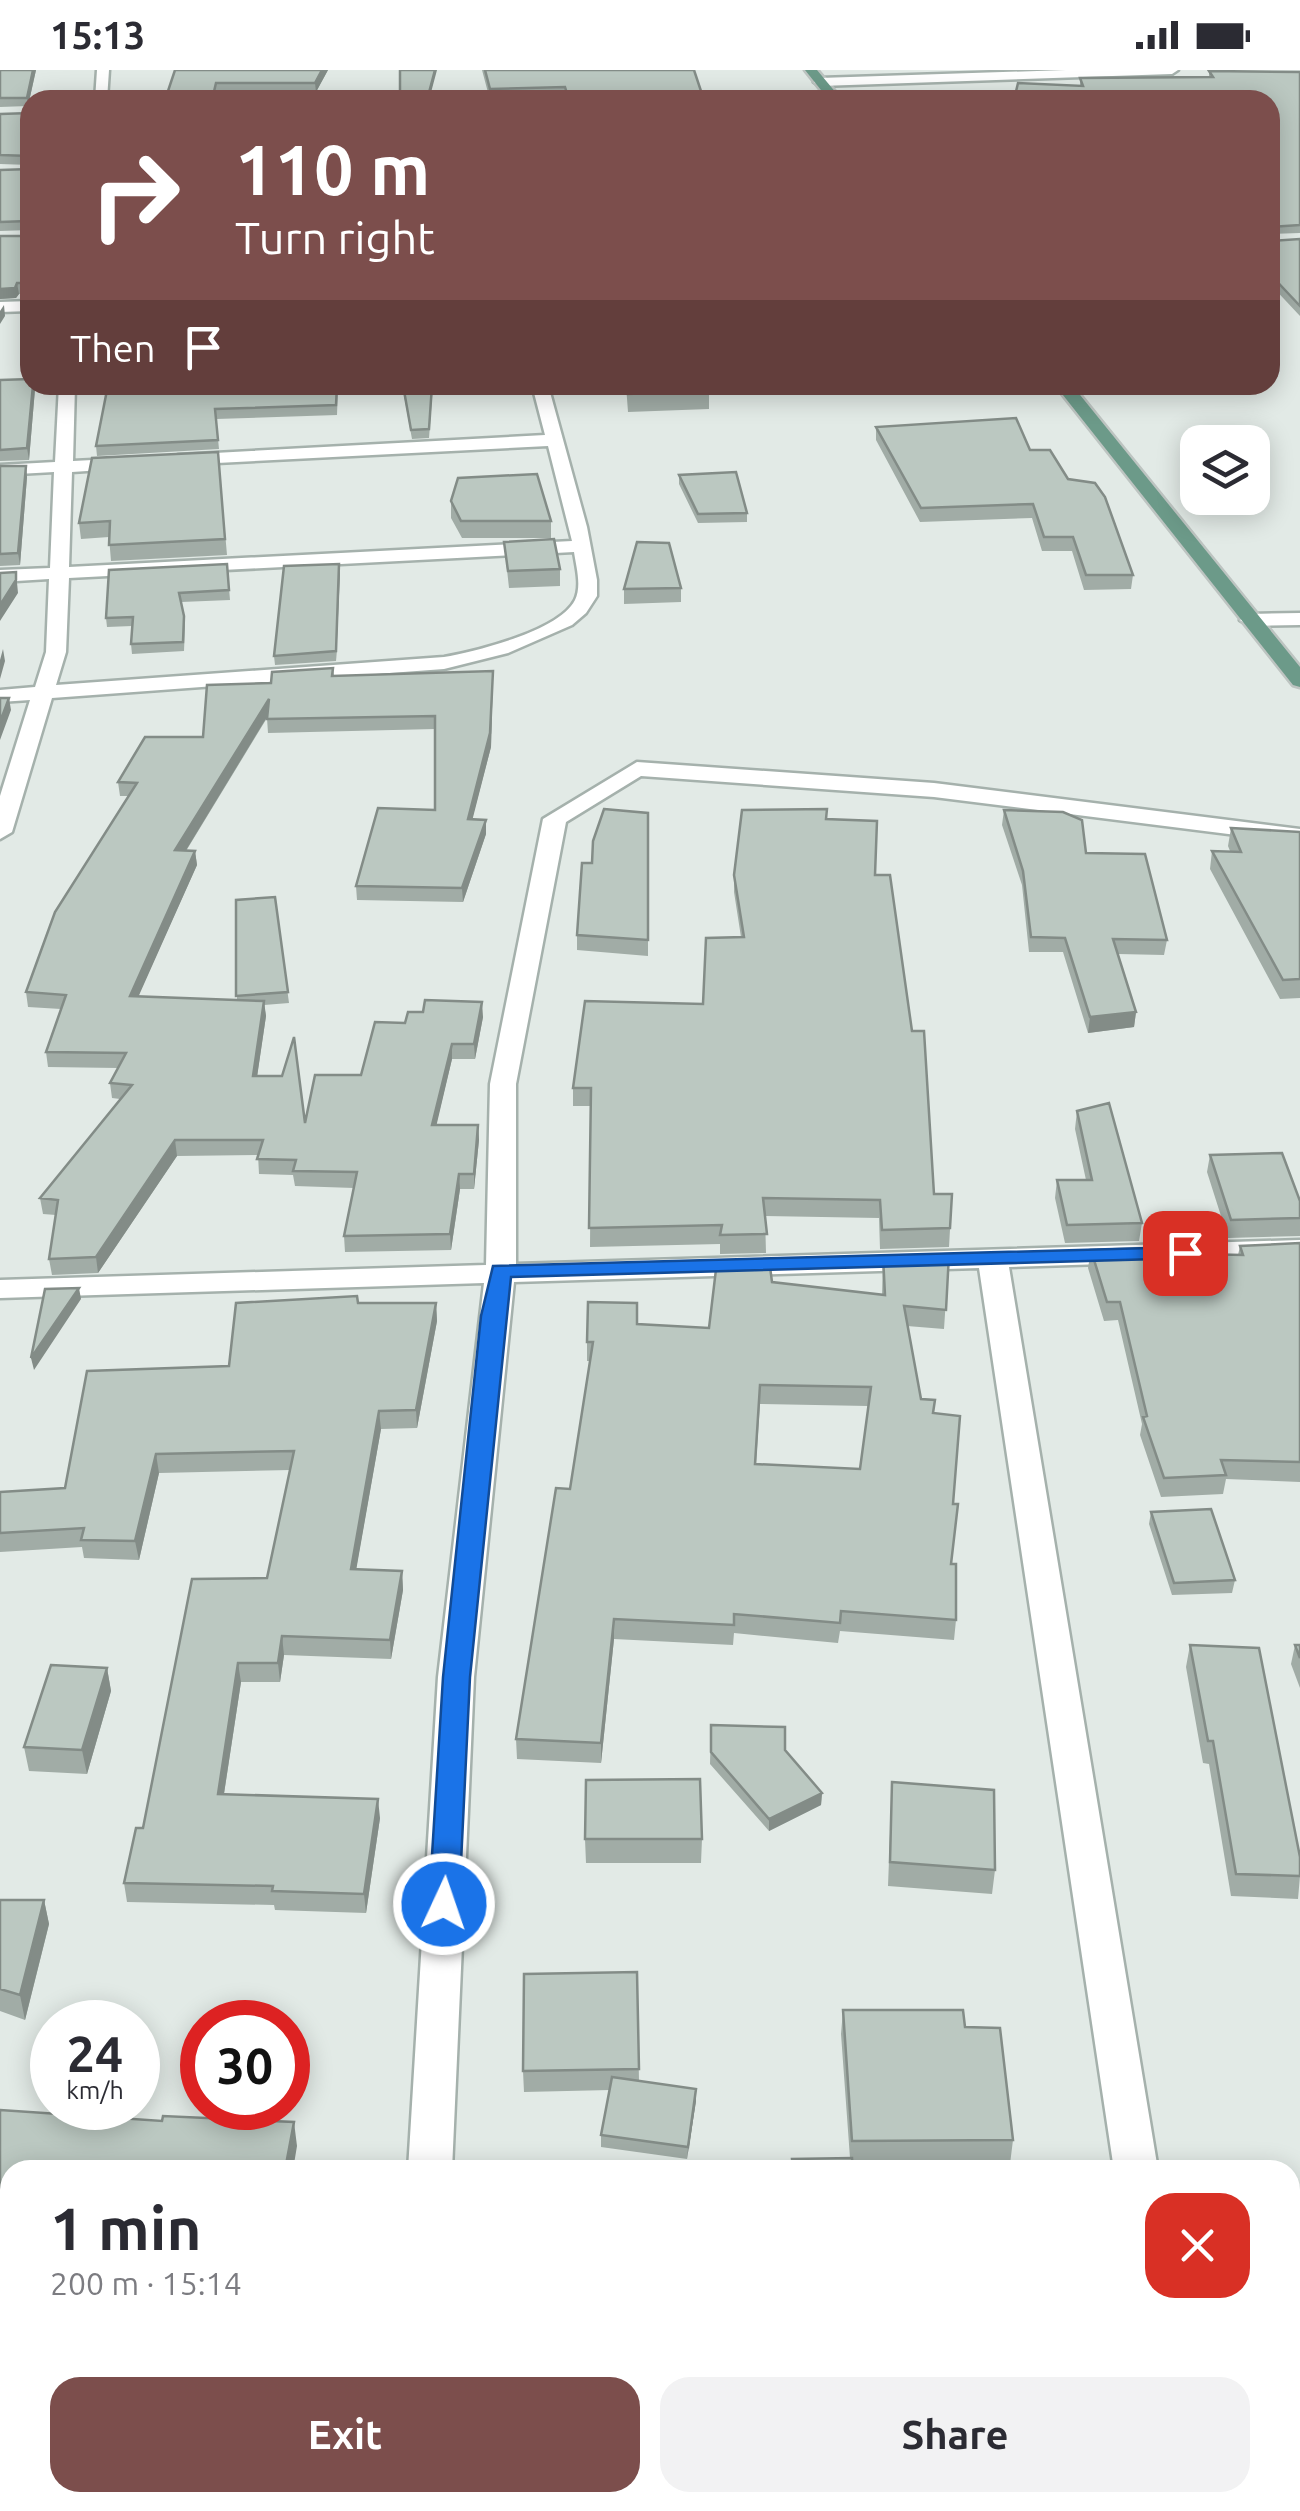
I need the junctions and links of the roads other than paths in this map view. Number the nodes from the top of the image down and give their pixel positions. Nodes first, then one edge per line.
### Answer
1 (811, 70) edge
2 (1172, 70) edge
3 (820, 82) junction
4 (827, 90) edge
5 (68, 395) edge
6 (542, 395) edge
7 (1071, 395) edge
8 (553, 440) junction
9 (64, 467) junction
10 (0, 470) edge
11 (582, 546) junction
12 (59, 572) junction
13 (0, 576) edge
14 (1300, 618) edge
15 (1250, 620) junction
16 (1300, 682) edge
17 (43, 692) junction
18 (0, 696) edge
19 (0, 832) edge
20 (1300, 836) edge
21 (1300, 1249) edge
22 (994, 1260) junction
23 (501, 1270) junction
24 (0, 1288) edge
25 (431, 2160) edge
26 (1134, 2160) edge

1 - 3 main road
2 - 3 street
3 - 4 main road
5 - 9 street
6 - 8 street
7 - 15 main road
8 - 9 street
8 - 11 street
9 - 10 street
9 - 12 street
11 - 12 street
11 - 17 street
12 - 13 street
12 - 17 street
14 - 15 street
15 - 16 main road
17 - 18 street
17 - 19 street
20 - 23 street
21 - 22 street
22 - 23 street
22 - 26 street
23 - 24 street
23 - 25 street

